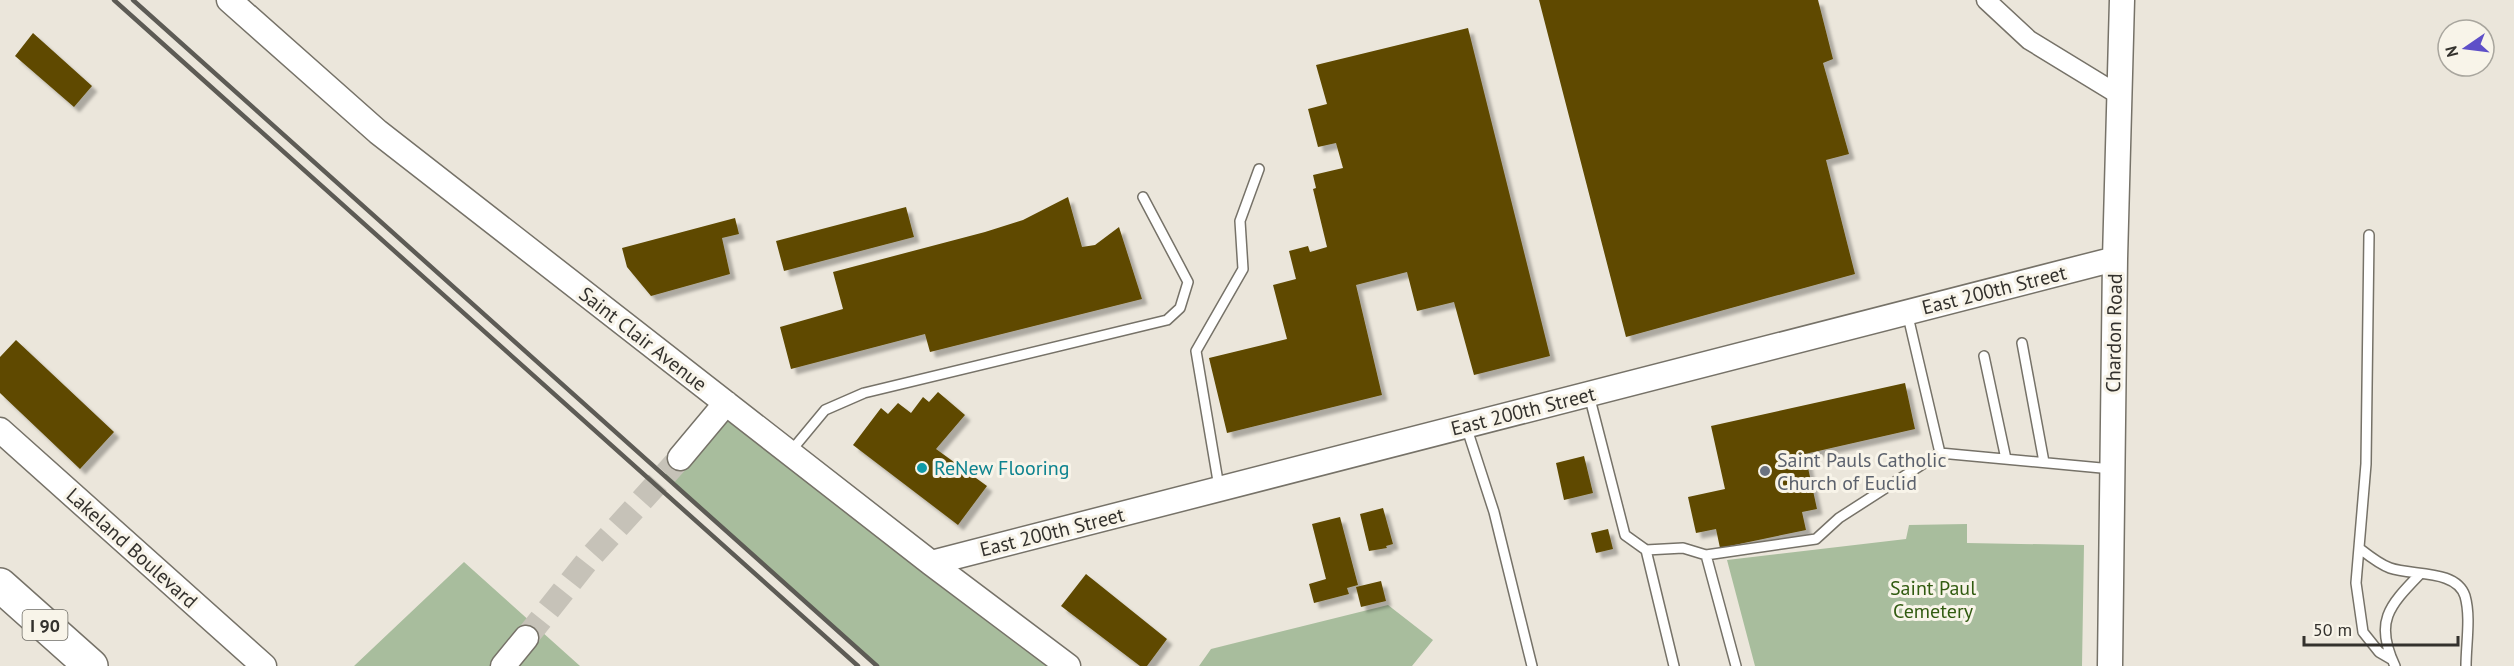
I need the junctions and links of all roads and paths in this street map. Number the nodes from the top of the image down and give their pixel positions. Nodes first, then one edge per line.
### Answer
1 (229, 0) edge
2 (1986, 0) edge
3 (2122, 0) edge
4 (2119, 95) junction
5 (1259, 169) dead end
6 (1143, 197) dead end
7 (2369, 235) dead end
8 (2115, 259) junction
9 (1907, 312) junction
10 (2022, 343) dead end
11 (1984, 356) dead end
12 (1588, 394) junction
13 (726, 403) junction
14 (1466, 426) junction
15 (0, 430) edge
16 (789, 453) junction
17 (1940, 453) junction
18 (680, 458) tunnel mouth
19 (2006, 459) junction
20 (2044, 462) junction
21 (2112, 469) junction
22 (1219, 489) junction
23 (2359, 548) junction
24 (1646, 550) junction
25 (1706, 555) junction
26 (931, 563) junction
27 (2419, 575) junction
28 (0, 585) edge
29 (526, 638) tunnel mouth
30 (2393, 662) edge
31 (91, 666) edge
32 (264, 666) edge
33 (503, 666) edge
34 (1068, 666) edge
35 (1532, 666) edge
36 (1674, 666) edge
37 (1736, 666) edge
38 (2110, 666) edge
39 (2466, 666) edge

1 - 13 street, Saint Clair Avenue
2 - 4 street
3 - 4 street, Chardon Road
4 - 8 street, Chardon Road
5 - 22 lane
6 - 16 lane
7 - 23 lane
8 - 9 street, East 200th Street
8 - 21 street, Chardon Road
9 - 12 street, East 200th Street
9 - 17 lane
10 - 20 lane
11 - 19 lane
12 - 14 street, East 200th Street
12 - 24 lane
13 - 16 street, Saint Clair Avenue
13 - 18 street
14 - 22 street, East 200th Street
14 - 35 lane
15 - 32 street, Lakeland Boulevard
16 - 26 street, Saint Clair Avenue
17 - 19 lane
17 - 25 lane
19 - 20 lane
20 - 21 lane
21 - 38 street, Chardon Road
22 - 26 street, East 200th Street
23 - 27 lane
23 - 30 lane
24 - 25 lane
24 - 36 lane
25 - 37 lane
26 - 34 street, Saint Clair Avenue
27 - 30 lane
27 - 39 lane
28 - 31 highway, I 90
29 - 33 street

